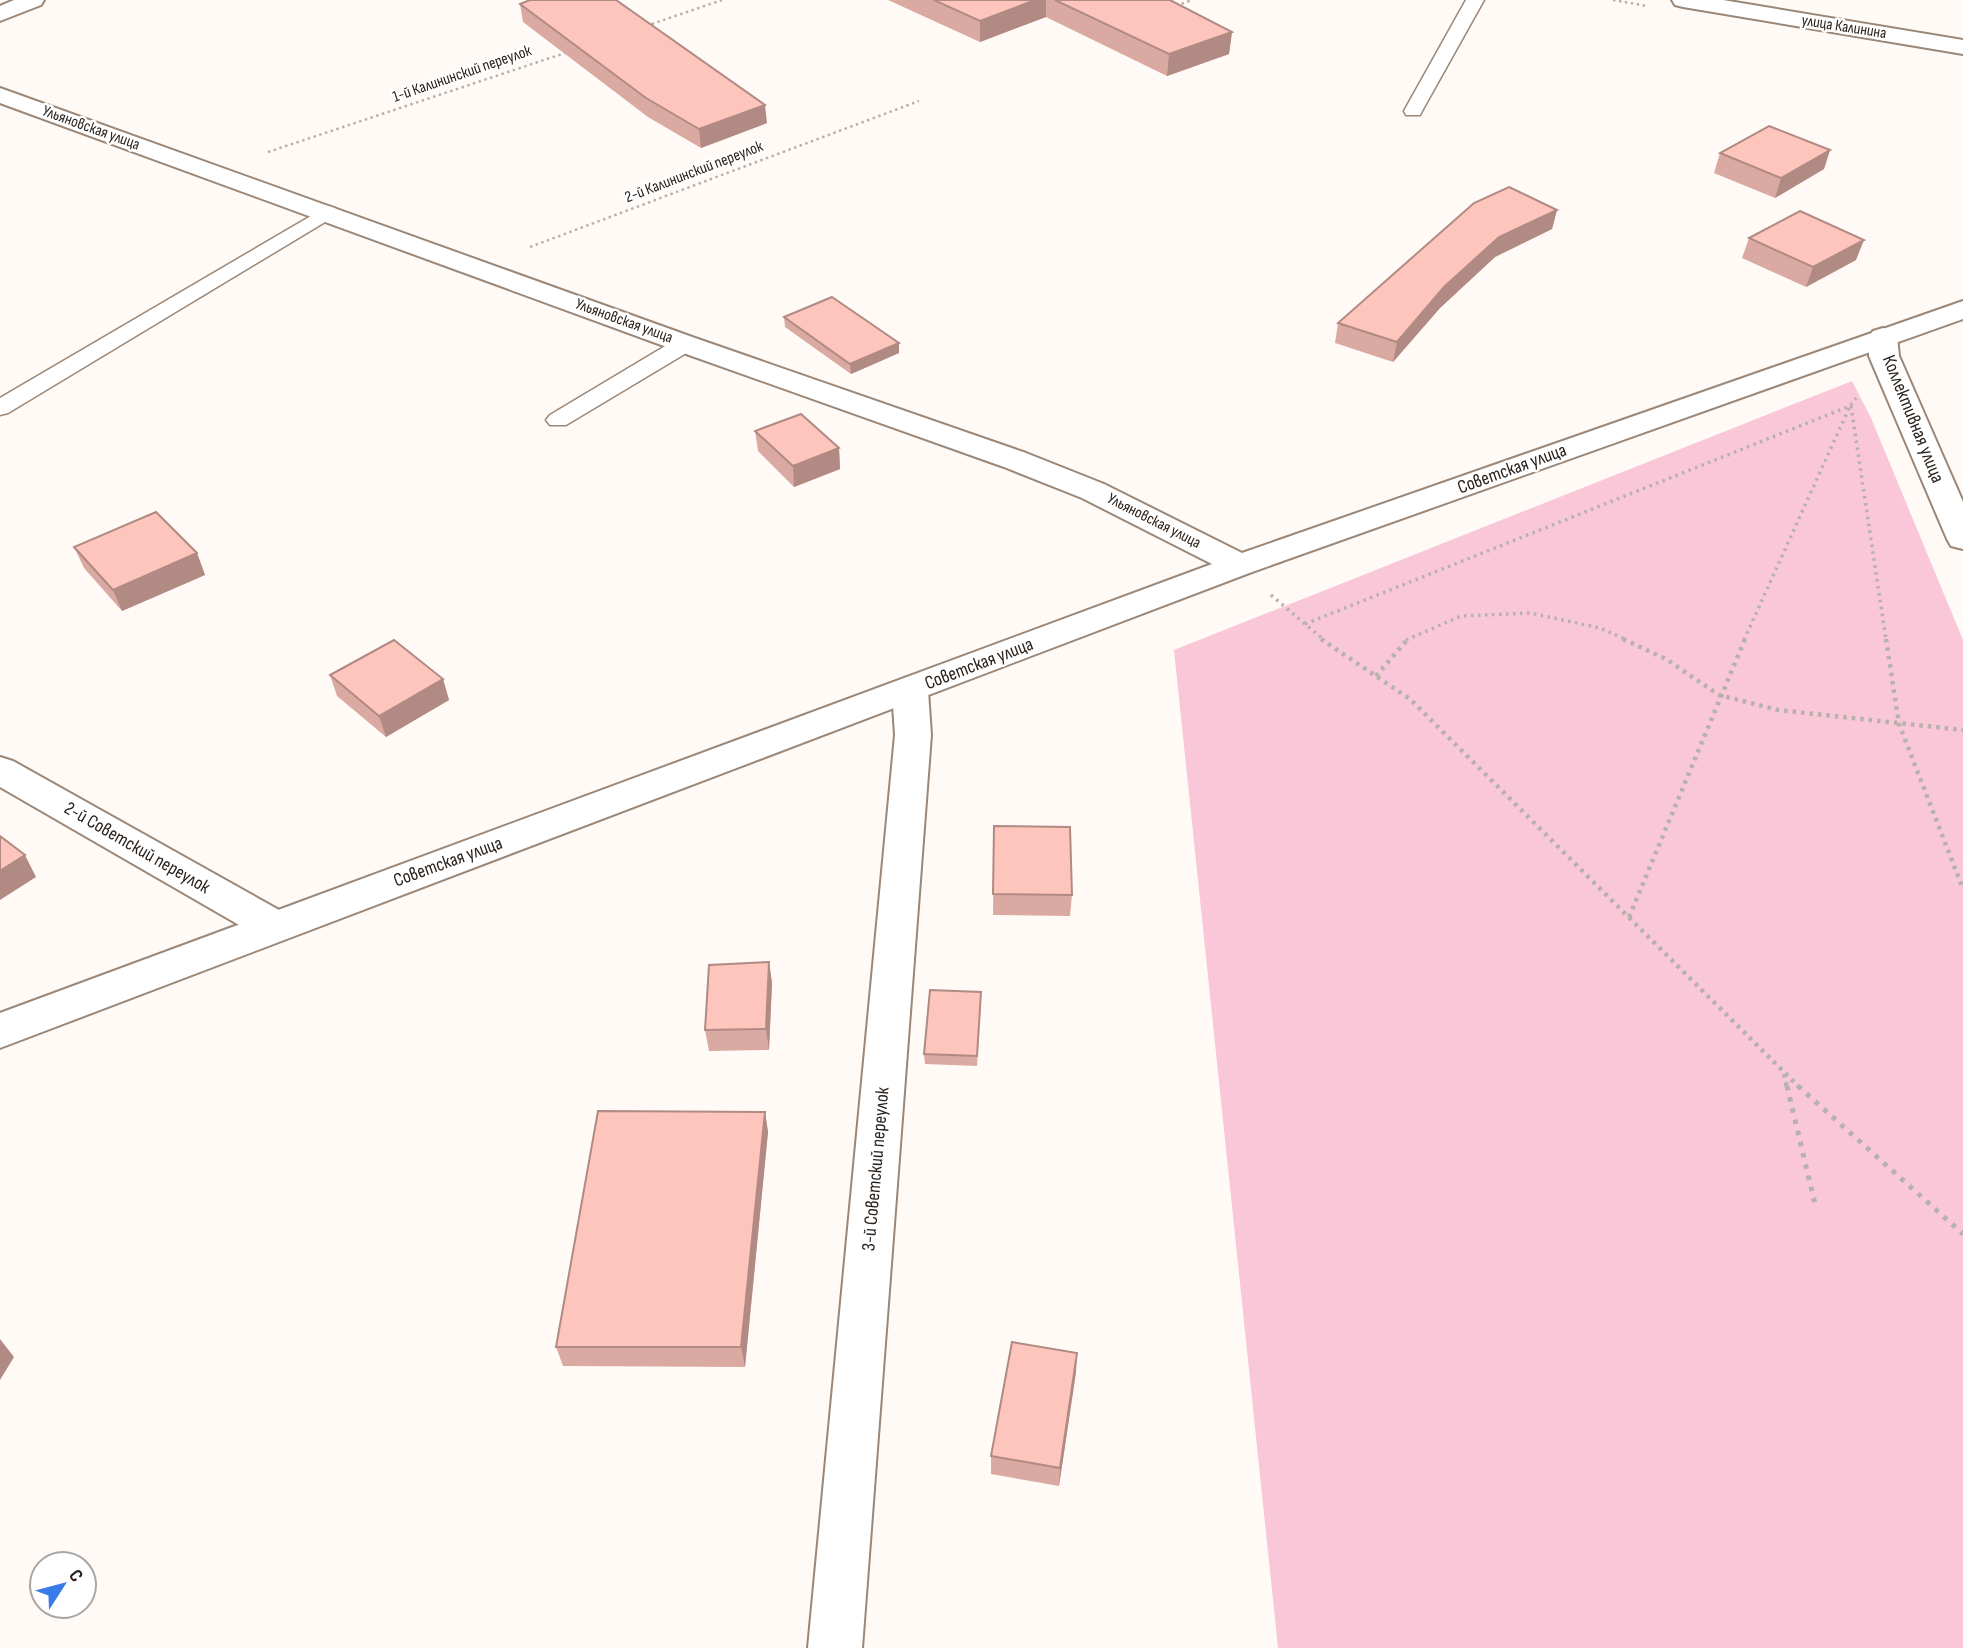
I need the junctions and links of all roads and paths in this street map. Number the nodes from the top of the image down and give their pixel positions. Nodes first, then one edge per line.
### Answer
1 (33, 0) edge
2 (701, 0) edge
3 (722, 0) edge
4 (1192, 0) edge
5 (1475, 0) edge
6 (1683, 0) edge
7 (710, 4) junction
8 (1169, 8) edge
9 (0, 14) edge
10 (645, 26) edge
11 (1963, 47) edge
12 (579, 48) edge
13 (0, 95) edge
14 (919, 101) dead end
15 (1413, 111) dead end
16 (210, 172) junction
17 (328, 212) junction
18 (478, 267) junction
19 (1963, 309) edge
20 (685, 344) junction
21 (1884, 347) junction
22 (1850, 405) junction
23 (0, 408) edge
24 (558, 420) dead end
25 (1963, 539) edge
26 (1240, 565) junction
27 (1305, 624) junction
28 (1376, 676) junction
29 (910, 691) junction
30 (1719, 695) junction
31 (1899, 724) junction
32 (1963, 730) edge
33 (0, 770) edge
34 (1963, 889) edge
35 (1629, 917) junction
36 (274, 926) junction
37 (0, 1031) edge
38 (1784, 1073) junction
39 (1815, 1204) dead end
40 (1963, 1234) edge
41 (835, 1648) edge

1 - 9 street
2 - 7 path
3 - 7 path
4 - 8 path
5 - 15 lane
6 - 11 street, улица Калинина
7 - 10 path
12 - 16 path, 1-й Калининский переулок
13 - 16 street, Ульяновская улица
14 - 18 path, 2-й Калининский переулок
16 - 17 street, Ульяновская улица
17 - 18 street, Ульяновская улица
17 - 23 lane
18 - 20 street, Ульяновская улица
19 - 21 street, Советская улица
20 - 24 lane
20 - 26 street, Ульяновская улица
21 - 22 path
21 - 25 street, Коллективная улица
21 - 26 street, Советская улица
22 - 27 path
22 - 30 path
22 - 31 path
26 - 27 path
26 - 29 street, Советская улица
27 - 28 path
28 - 30 path
28 - 35 path
29 - 36 street, Советская улица
29 - 41 street, 3-й Советский переулок
30 - 31 path
30 - 35 path
31 - 32 path
31 - 34 path
33 - 36 street, 2-й Советский переулок
35 - 38 path
36 - 37 street, Советская улица
38 - 39 path
38 - 40 path

